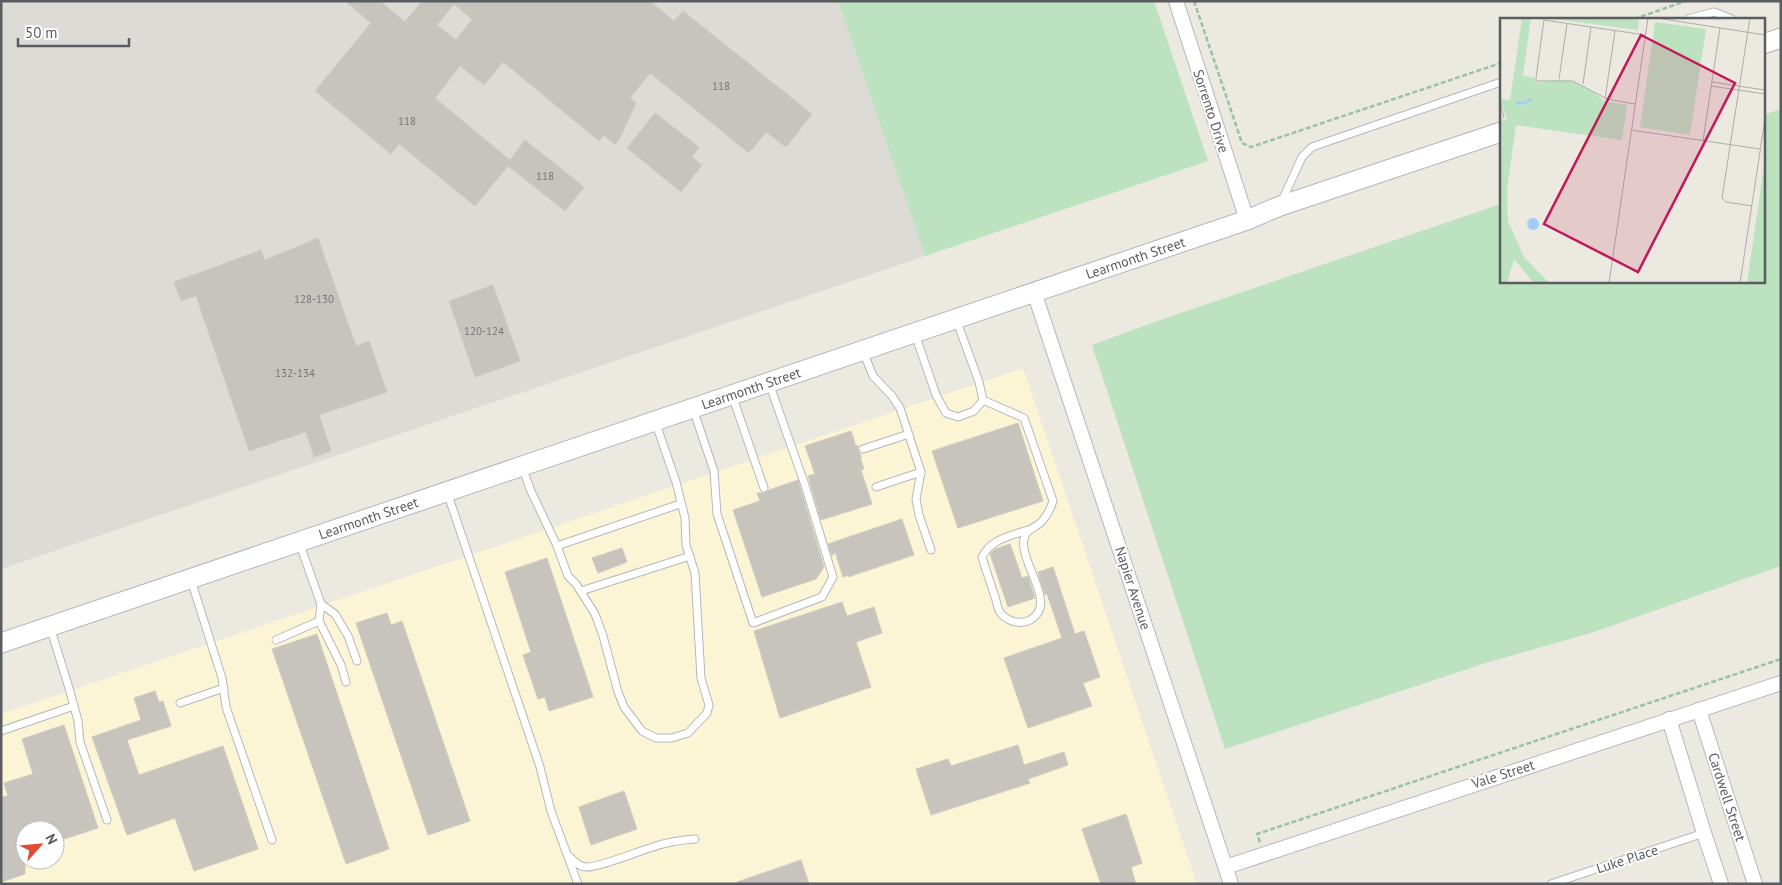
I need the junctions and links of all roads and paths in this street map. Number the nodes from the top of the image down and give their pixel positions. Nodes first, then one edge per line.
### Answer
1 (1176, 1) edge
2 (1194, 1) edge
3 (1686, 1) edge
4 (1637, 18) edge
5 (1692, 18) edge
6 (1729, 18) edge
7 (1500, 63) edge
8 (1500, 82) edge
9 (1500, 132) edge
10 (1280, 206) junction
11 (1247, 220) junction
12 (1034, 292) junction
13 (956, 319) junction
14 (915, 333) junction
15 (863, 350) junction
16 (768, 382) junction
17 (732, 395) junction
18 (983, 400) junction
19 (693, 408) junction
20 (655, 421) junction
21 (909, 434) junction
22 (863, 450) dead end
23 (522, 466) junction
24 (921, 472) junction
25 (876, 487) dead end
26 (764, 488) dead end
27 (447, 492) junction
28 (680, 504) junction
29 (1028, 530) junction
30 (299, 542) junction
31 (557, 546) junction
32 (931, 550) dead end
33 (690, 556) junction
34 (190, 578) junction
35 (581, 591) junction
36 (321, 604) junction
37 (319, 620) junction
38 (50, 626) junction
39 (276, 640) dead end
40 (1, 643) edge
41 (1781, 659) edge
42 (357, 661) dead end
43 (346, 682) dead end
44 (1781, 682) edge
45 (224, 688) junction
46 (180, 703) dead end
47 (74, 706) junction
48 (1699, 710) junction
49 (1670, 719) junction
50 (1, 730) edge
51 (107, 820) dead end
52 (1704, 833) junction
53 (695, 839) dead end
54 (272, 840) dead end
55 (568, 854) junction
56 (1264, 854) junction
57 (1226, 867) junction
58 (578, 884) edge
59 (1231, 884) edge
60 (1551, 884) edge
61 (1721, 884) edge
62 (1755, 884) edge

1 - 11 street, Sorrento Drive
2 - 7 path
3 - 4 path
5 - 6 lane
8 - 10 lane
9 - 10 street, Learmonth Street
10 - 11 street, Learmonth Street
11 - 12 street, Learmonth Street
12 - 13 street, Learmonth Street
12 - 57 street, Napier Avenue
13 - 14 street, Learmonth Street
13 - 18 lane
14 - 15 street, Learmonth Street
14 - 18 lane
15 - 16 street, Learmonth Street
15 - 21 lane
16 - 17 street, Learmonth Street
16 - 19 lane
17 - 19 street, Learmonth Street
17 - 26 lane
18 - 29 lane
19 - 20 street, Learmonth Street
20 - 23 street, Learmonth Street
20 - 28 lane
21 - 22 lane
21 - 24 lane
23 - 27 street, Learmonth Street
23 - 31 lane
24 - 25 lane
24 - 32 lane
27 - 30 street, Learmonth Street
27 - 55 lane
28 - 31 lane
28 - 33 lane
29 - 29 lane
30 - 34 street, Learmonth Street
30 - 36 lane
31 - 35 lane
33 - 35 lane
33 - 35 lane
34 - 38 street, Learmonth Street
34 - 45 lane
36 - 37 lane
36 - 42 lane
37 - 39 lane
37 - 43 lane
38 - 40 street, Learmonth Street
38 - 47 lane
41 - 56 path
44 - 48 street, Vale Street
45 - 46 lane
45 - 54 lane
47 - 50 lane
47 - 51 lane
48 - 49 street, Vale Street
48 - 62 street, Cardwell Street
49 - 52 street
49 - 56 street, Vale Street
52 - 60 lane, Luke Place
52 - 61 street
53 - 55 lane
55 - 58 lane
56 - 57 street, Vale Street
57 - 59 street, Napier Avenue

